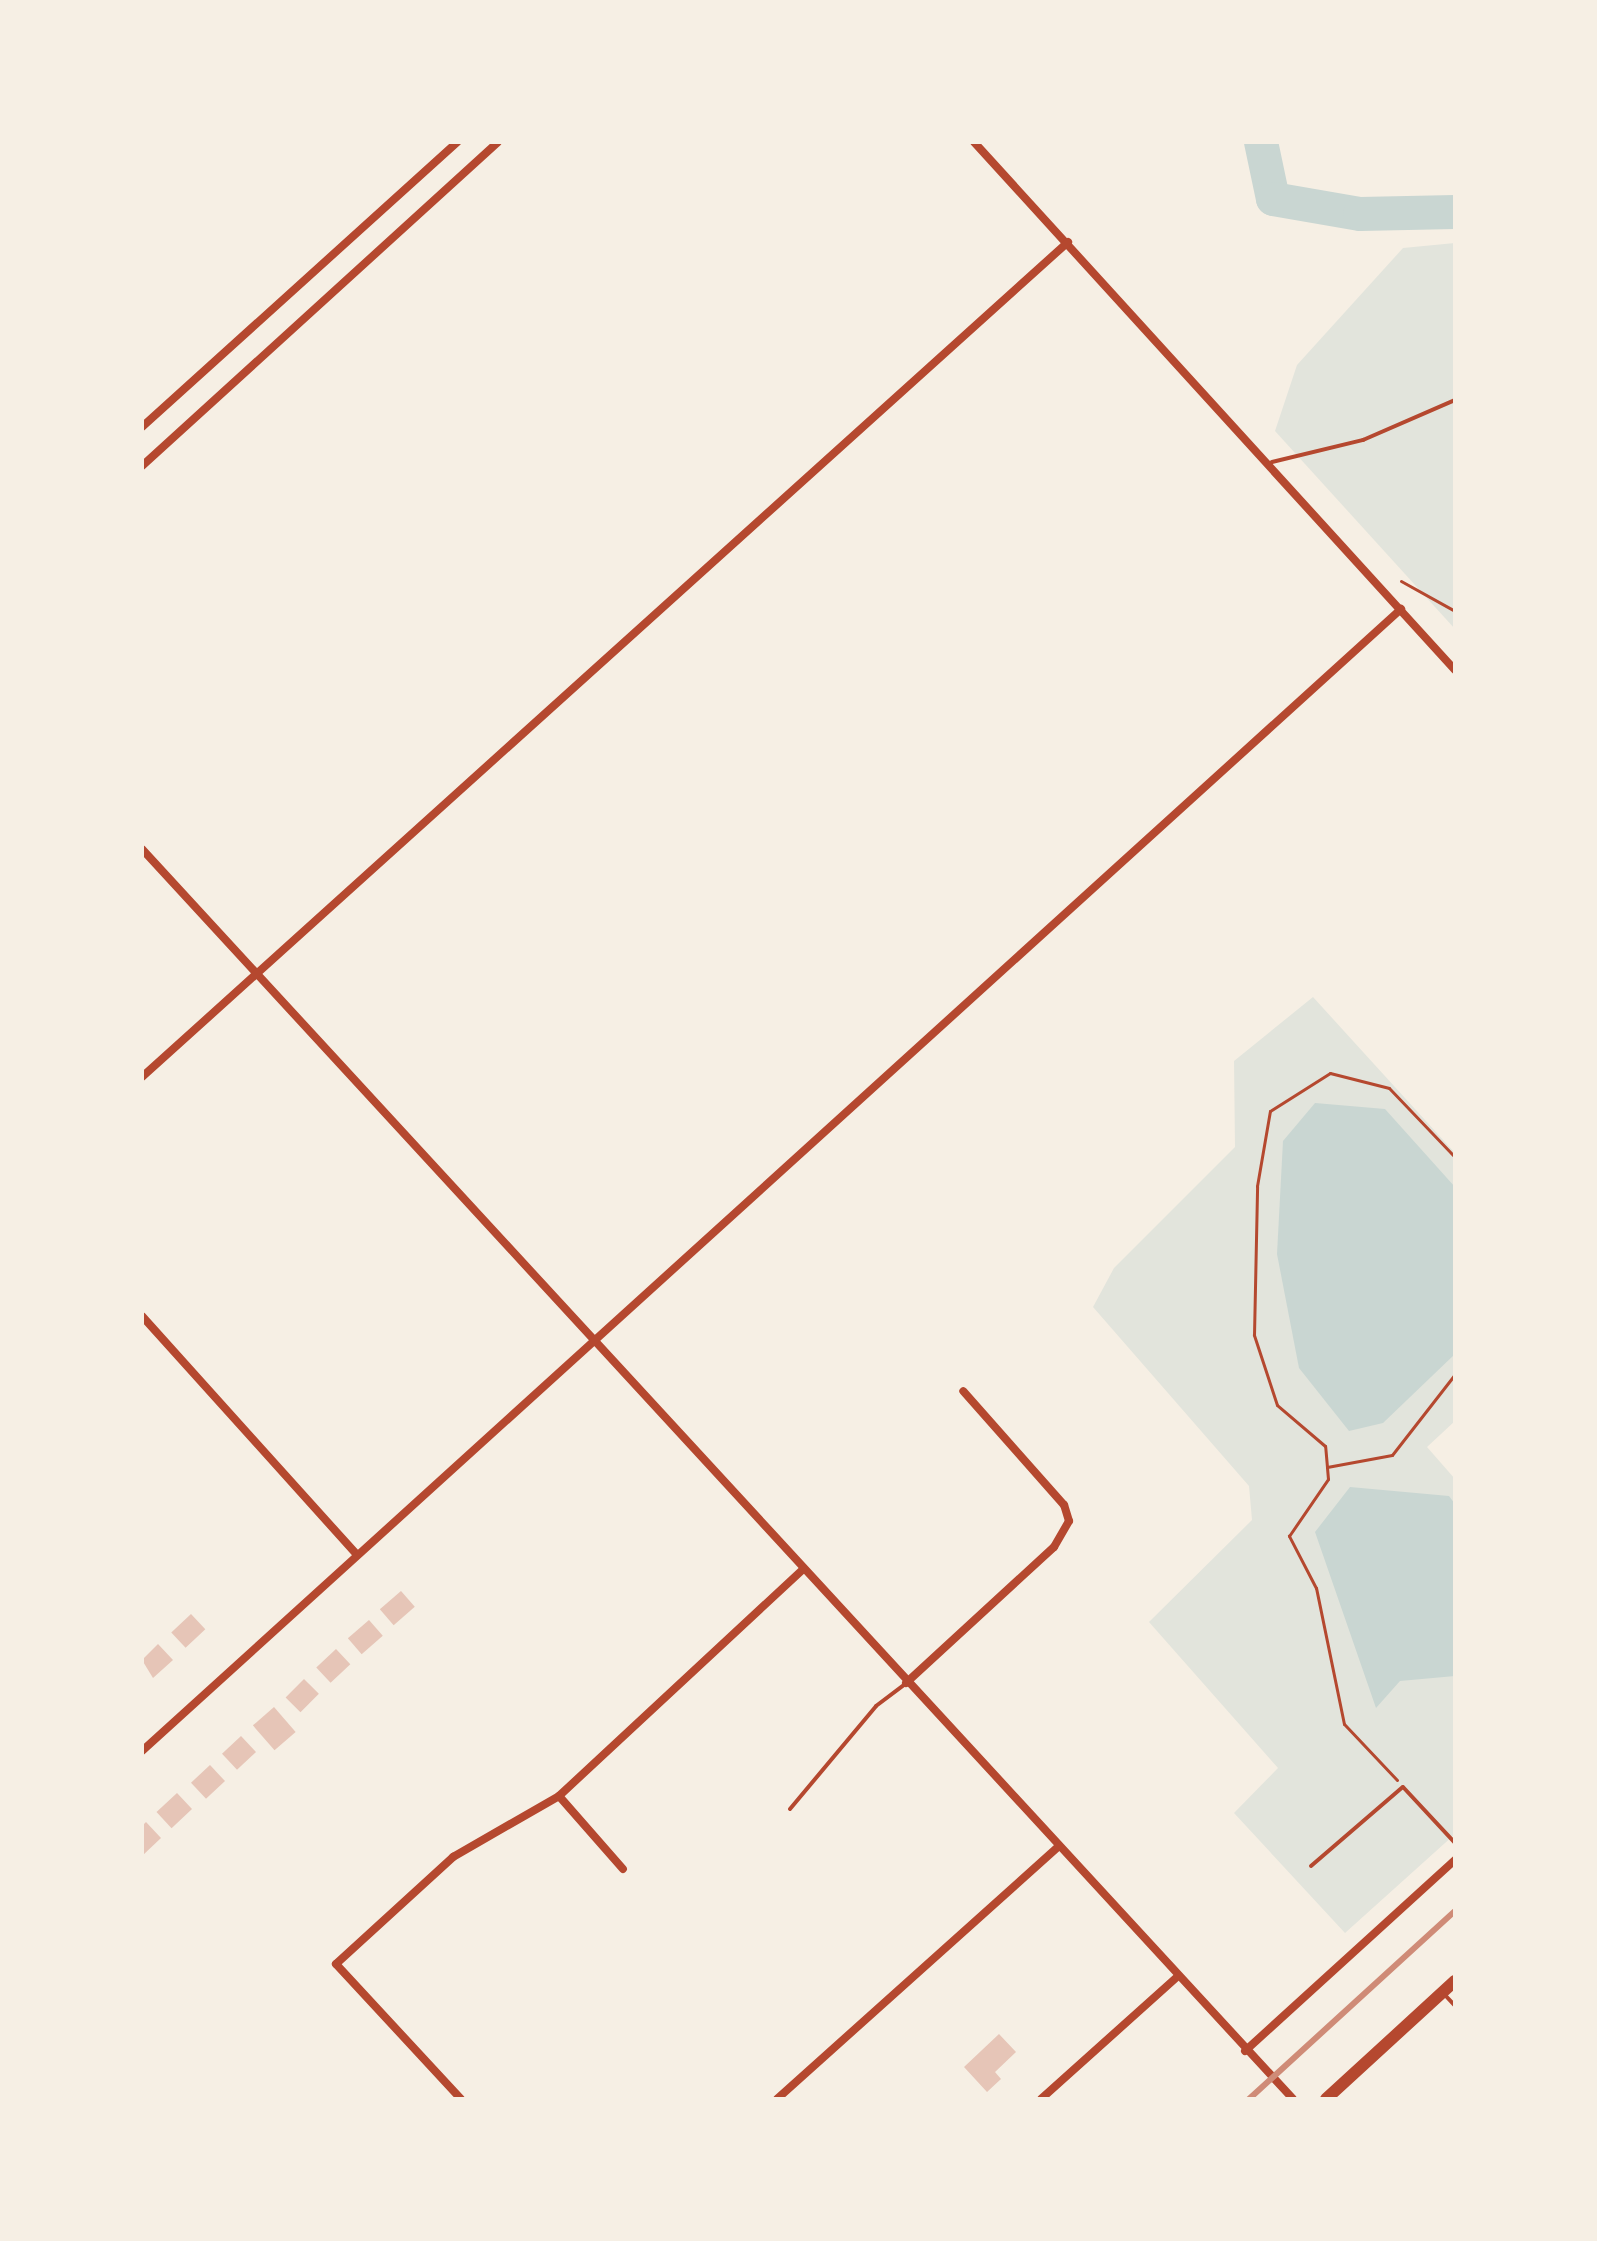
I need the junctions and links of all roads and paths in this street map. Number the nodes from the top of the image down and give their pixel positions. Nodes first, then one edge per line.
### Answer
1 (457, 142) edge
2 (498, 142) edge
3 (974, 142) edge
4 (1068, 242) junction
5 (1455, 400) edge
6 (142, 427) edge
7 (1272, 462) junction
8 (142, 466) edge
9 (1401, 581) dead end
10 (1401, 609) junction
11 (1455, 611) edge
12 (1455, 670) edge
13 (142, 849) edge
14 (256, 975) junction
15 (142, 1077) edge
16 (1455, 1157) edge
17 (142, 1316) edge
18 (593, 1342) junction
19 (1455, 1374) edge
20 (963, 1391) dead end
21 (1327, 1467) junction
22 (357, 1555) junction
23 (803, 1569) junction
24 (906, 1683) junction
25 (142, 1751) edge
26 (1403, 1787) junction
27 (559, 1796) junction
28 (790, 1809) dead end
29 (1455, 1843) edge
30 (1058, 1847) junction
31 (1455, 1860) edge
32 (1311, 1866) dead end
33 (623, 1869) dead end
34 (1176, 1978) junction
35 (1455, 1981) edge
36 (1442, 1993) junction
37 (1455, 2006) edge
38 (1245, 2051) junction
39 (461, 2099) edge
40 (777, 2099) edge
41 (1041, 2099) edge
42 (1293, 2099) edge
43 (1326, 2099) edge

1 - 6 street
2 - 8 street
3 - 4 street
4 - 7 street
4 - 14 street
5 - 7 lane
7 - 10 street
9 - 11 path
10 - 12 street
10 - 18 street
13 - 14 street
14 - 15 street
14 - 18 street
16 - 21 path
17 - 22 street
18 - 22 street
18 - 23 street
19 - 21 path
20 - 24 street
21 - 26 path
22 - 25 street
23 - 24 street
23 - 27 street
24 - 28 lane
24 - 30 street
26 - 29 lane
26 - 32 lane
27 - 33 street
27 - 39 street
30 - 34 street
30 - 40 street
31 - 38 street
34 - 38 street
34 - 41 street
35 - 36 main road
36 - 37 lane
36 - 43 main road
38 - 42 street

